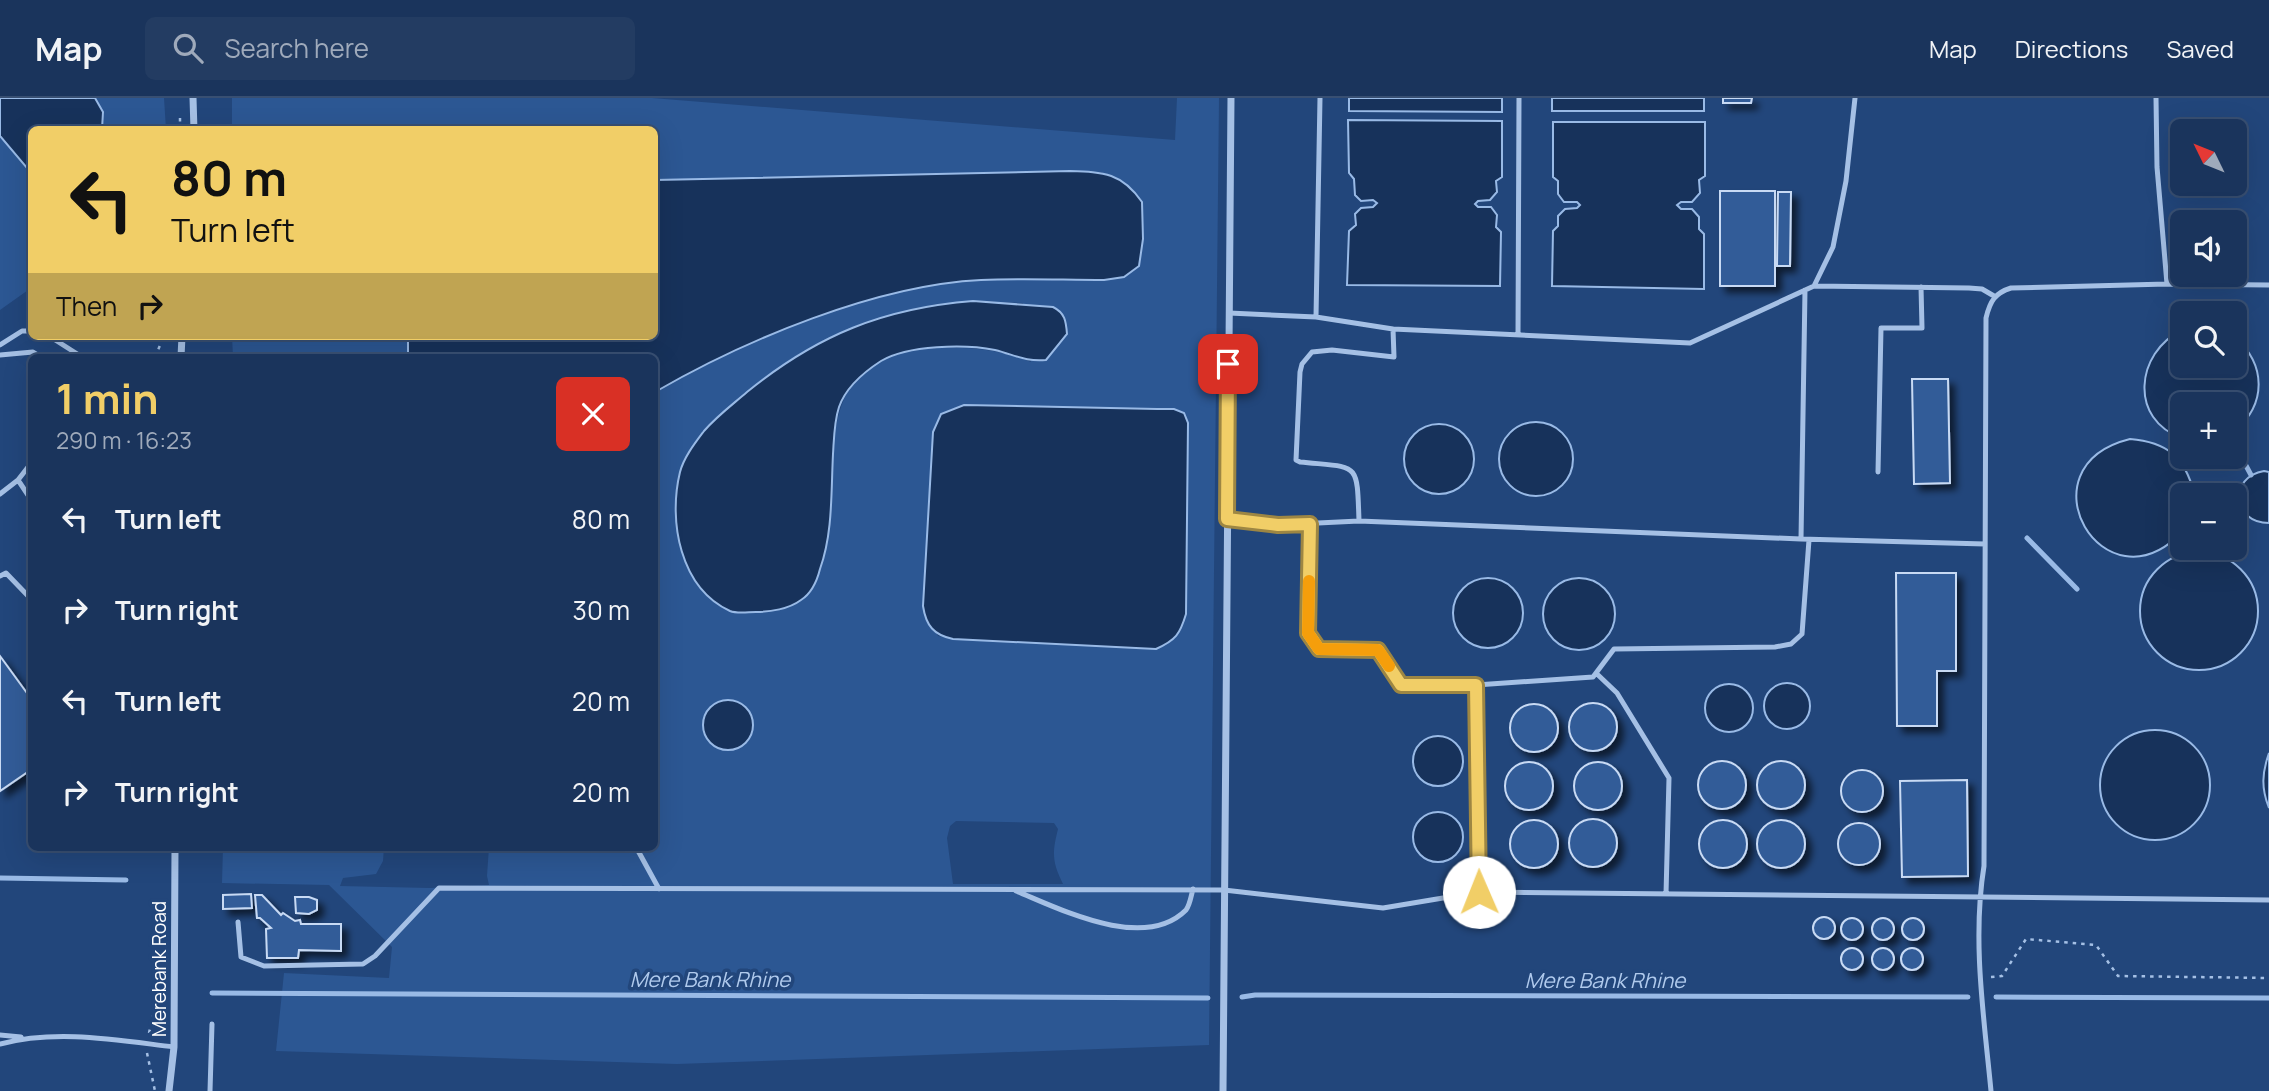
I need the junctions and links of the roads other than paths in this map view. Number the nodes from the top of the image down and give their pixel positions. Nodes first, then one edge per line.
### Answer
1 (193, 98) edge
2 (1231, 98) edge
3 (1320, 98) edge
4 (1519, 98) edge
5 (1855, 98) edge
6 (2156, 98) edge
7 (194, 126) edge
8 (2167, 284) junction
9 (2269, 285) edge
10 (1814, 286) junction
11 (1921, 287) junction
12 (1805, 290) junction
13 (1994, 296) junction
14 (1229, 313) junction
15 (1317, 317) junction
16 (1393, 329) junction
17 (28, 331) edge
18 (1518, 335) junction
19 (55, 340) edge
20 (0, 345) edge
21 (36, 354) edge
22 (77, 354) edge
23 (0, 355) edge
24 (28, 467) edge
25 (1878, 472) dead end
26 (18, 480) junction
27 (0, 494) edge
28 (28, 495) edge
29 (1227, 519) junction
30 (1359, 521) junction
31 (1310, 524) junction
32 (1801, 539) junction
33 (1809, 540) junction
34 (1985, 544) junction
35 (0, 576) edge
36 (28, 596) edge
37 (1597, 674) junction
38 (1476, 685) junction
39 (175, 851) edge
40 (638, 851) edge
41 (659, 889) junction
42 (1012, 889) junction
43 (1193, 889) junction
44 (1224, 890) junction
45 (1479, 892) junction
46 (1666, 894) junction
47 (1979, 897) junction
48 (2269, 900) edge
49 (238, 922) dead end
50 (212, 1024) dead end
51 (0, 1035) edge
52 (24, 1037) junction
53 (0, 1044) edge
54 (174, 1047) junction
55 (169, 1091) edge
56 (210, 1091) edge
57 (1223, 1091) edge
58 (1991, 1091) edge

1 - 7 street
2 - 14 street
3 - 15 lane
4 - 18 lane
5 - 10 lane
6 - 8 lane
8 - 9 lane
8 - 13 lane
10 - 11 lane
10 - 12 lane
11 - 13 lane
11 - 25 lane
12 - 18 lane
12 - 32 lane
13 - 34 lane
14 - 15 lane
14 - 29 street
15 - 16 lane
16 - 18 lane
16 - 30 lane
17 - 20 lane
19 - 22 lane
21 - 23 lane
24 - 26 lane
26 - 27 lane
26 - 28 lane
29 - 31 lane
29 - 44 street
30 - 31 lane
30 - 32 lane
31 - 38 lane
32 - 33 lane
33 - 34 lane
33 - 37 lane
34 - 47 lane
35 - 36 lane
37 - 38 lane
37 - 46 lane
38 - 45 lane
39 - 54 street, Merebank Road
40 - 41 lane
41 - 42 lane
41 - 49 lane
42 - 43 lane
42 - 43 lane
43 - 44 lane
44 - 45 lane
44 - 57 street
45 - 46 lane
46 - 47 lane
47 - 48 lane
47 - 58 lane
50 - 56 lane
51 - 52 lane
52 - 53 lane
52 - 54 lane
54 - 55 street, Merebank Road

